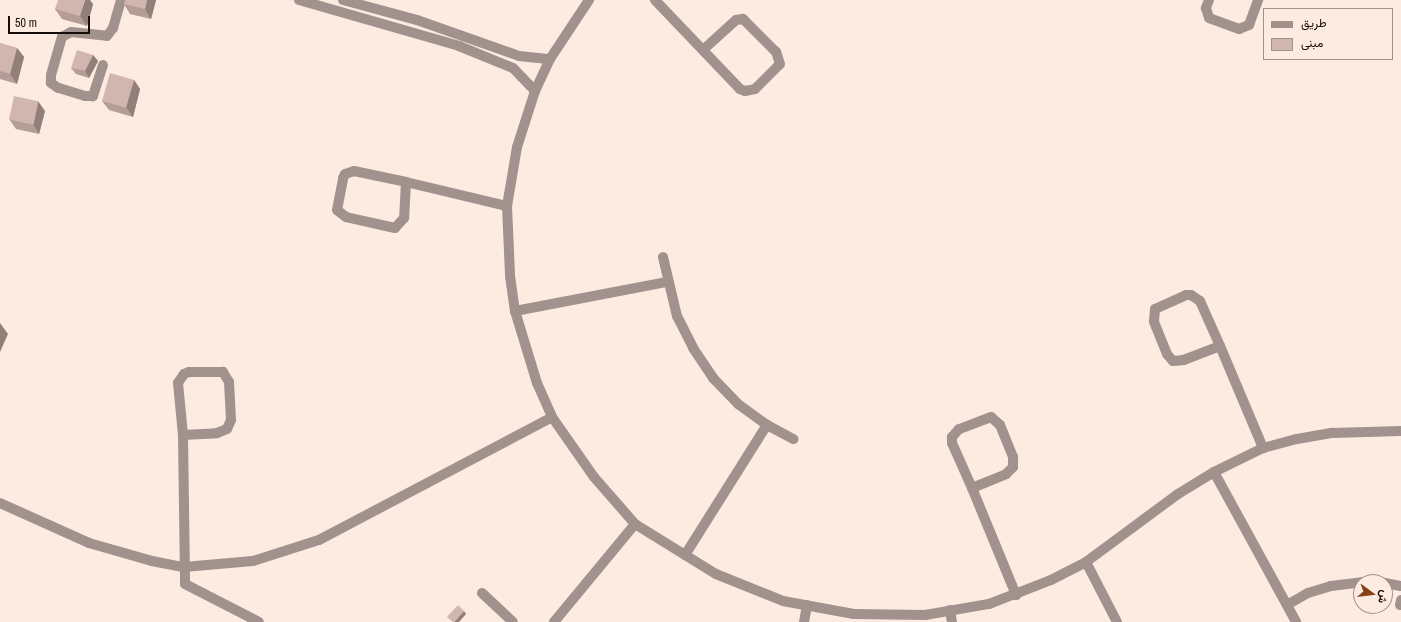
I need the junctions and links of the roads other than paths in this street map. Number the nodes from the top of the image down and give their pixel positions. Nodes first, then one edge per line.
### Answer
1 (121, 0) edge
2 (299, 0) edge
3 (343, 0) edge
4 (590, 0) edge
5 (655, 0) edge
6 (1209, 0) edge
7 (1258, 0) edge
8 (485, 44) junction
9 (704, 49) junction
10 (481, 55) junction
11 (550, 59) junction
12 (103, 65) dead end
13 (535, 91) junction
14 (406, 182) junction
15 (507, 206) junction
16 (663, 257) dead end
17 (667, 282) junction
18 (515, 311) junction
19 (1220, 346) junction
20 (552, 417) junction
21 (767, 425) junction
22 (1401, 431) edge
23 (183, 435) junction
24 (793, 439) dead end
25 (1263, 448) junction
26 (1214, 472) junction
27 (972, 488) junction
28 (0, 503) edge
29 (635, 524) junction
30 (685, 556) junction
31 (1086, 562) junction
32 (184, 567) junction
33 (1353, 583) edge
34 (482, 593) dead end
35 (1016, 594) junction
36 (807, 605) junction
37 (1287, 605) junction
38 (950, 610) junction
39 (259, 622) edge
40 (513, 622) edge
41 (554, 622) edge
42 (804, 622) edge
43 (952, 622) edge
44 (1117, 622) edge
45 (1296, 622) edge

1 - 12 street
2 - 10 street
3 - 8 street
4 - 11 street
5 - 9 street
6 - 7 street
8 - 10 street
8 - 11 street
9 - 9 street
10 - 13 street
11 - 13 street
13 - 15 street
14 - 14 street
14 - 15 street
15 - 18 street
16 - 17 street
17 - 18 street
17 - 21 street
18 - 20 street
19 - 19 street
19 - 25 street
20 - 29 street
20 - 32 street
21 - 24 street
21 - 30 street
22 - 25 street
23 - 23 street
23 - 32 street
25 - 26 street
26 - 31 street
26 - 37 street
27 - 27 street
27 - 35 street
28 - 32 street
29 - 30 street
29 - 41 street
30 - 36 street
31 - 35 street
31 - 44 street
32 - 39 street
33 - 37 street
34 - 40 street
35 - 38 street
36 - 38 street
36 - 42 street
37 - 45 street
38 - 43 street

